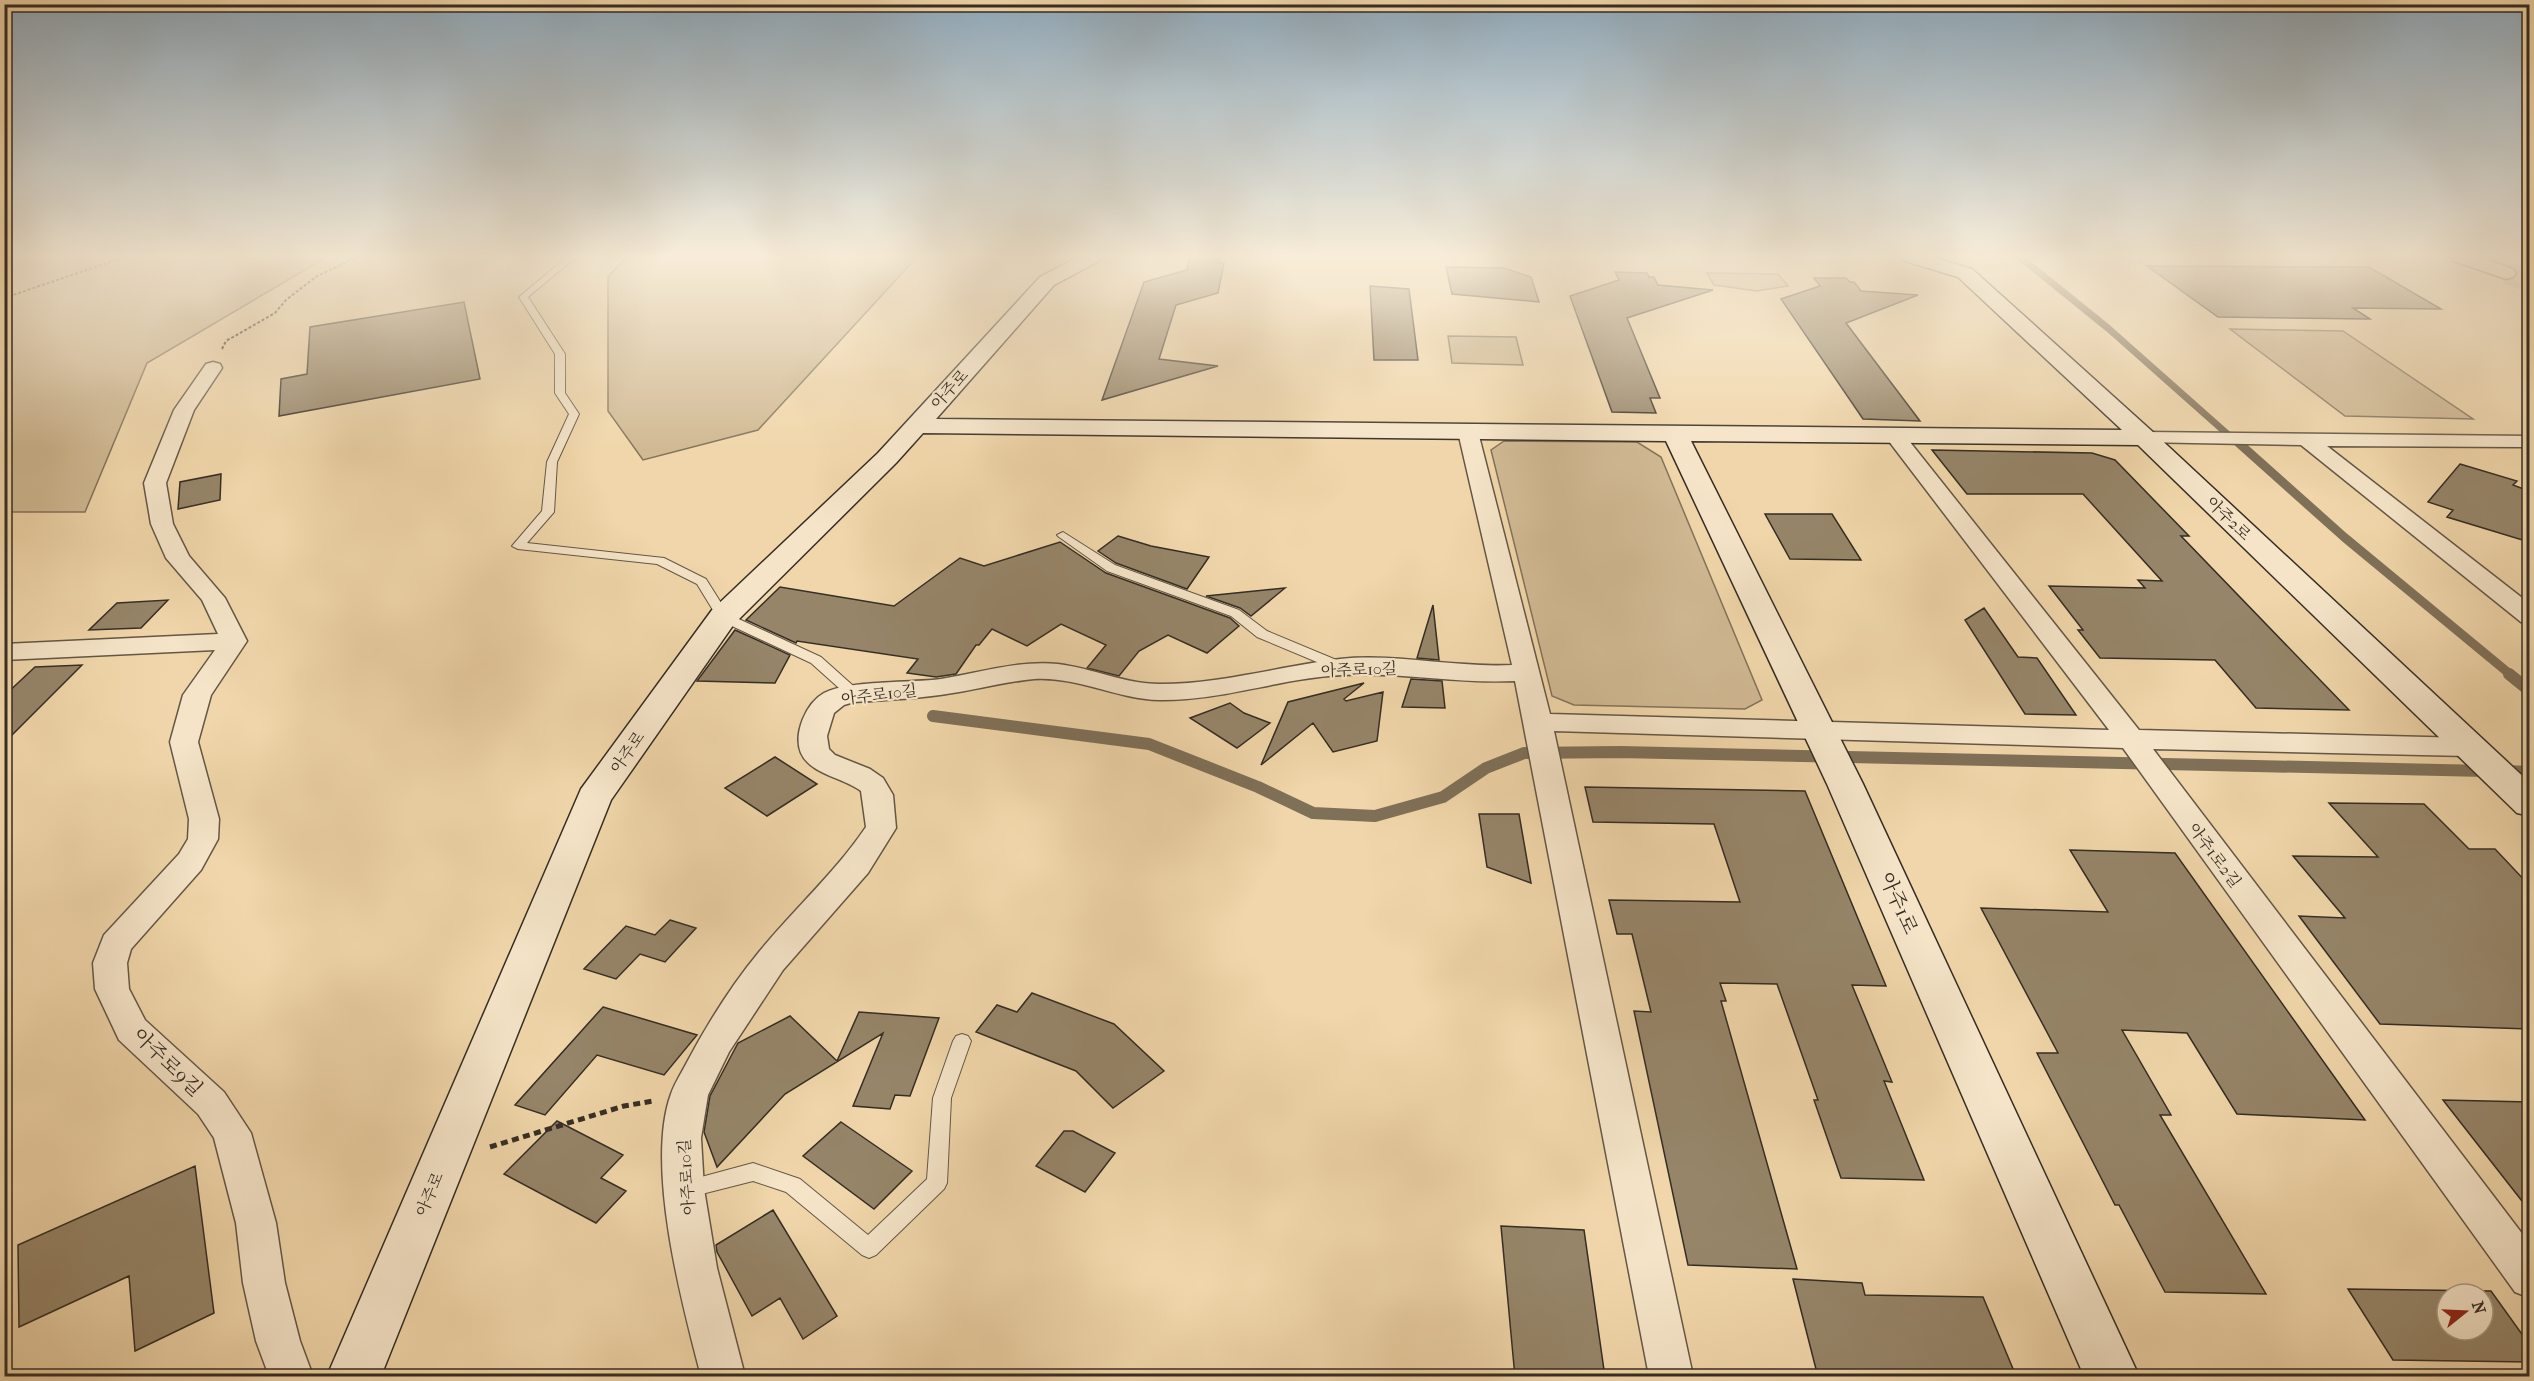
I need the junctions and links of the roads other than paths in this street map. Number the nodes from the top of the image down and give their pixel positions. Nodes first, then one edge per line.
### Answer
1 (539, 321) edge
2 (1010, 321) edge
3 (2018, 321) edge
4 (213, 368) road end
5 (915, 426) junction
6 (1468, 432) junction
7 (1676, 435) junction
8 (1895, 436) junction
9 (2145, 438) junction
10 (2306, 440) junction
11 (2523, 441) dead end
12 (1063, 535) dead end
13 (723, 617) junction
14 (2529, 617) edge
15 (234, 641) junction
16 (4, 652) edge
17 (1341, 667) junction
18 (1527, 672) junction
19 (854, 694) junction
20 (1537, 722) junction
21 (1820, 732) junction
22 (2130, 738) junction
23 (2467, 747) junction
24 (2524, 799) edge
25 (962, 1041) dead end
26 (684, 1189) junction
27 (2529, 1278) edge
28 (291, 1377) edge
29 (354, 1377) edge
30 (723, 1377) edge
31 (1671, 1377) edge
32 (2112, 1377) edge

1 - 13 lane
2 - 5 street, 아주로
3 - 9 street, 아주2로
4 - 15 street
5 - 6 street
5 - 13 street, 아주로
6 - 7 street
6 - 18 street
7 - 8 street
7 - 21 street, 아주1로
8 - 9 street
8 - 22 street, 아주1로2길
9 - 10 street
9 - 23 street, 아주2로
10 - 11 street
10 - 14 street
12 - 17 lane
13 - 19 lane
13 - 29 street, 아주로
15 - 16 street
15 - 28 street, 아주로9길
17 - 18 street, 아주로10길
17 - 19 street, 아주로10길
18 - 20 street
19 - 26 street, 아주로10길
20 - 21 street
20 - 31 street
21 - 22 street
21 - 32 street, 아주1로
22 - 23 street
22 - 27 street, 아주1로2길
23 - 24 street, 아주2로
25 - 26 lane
26 - 30 street, 아주로10길

